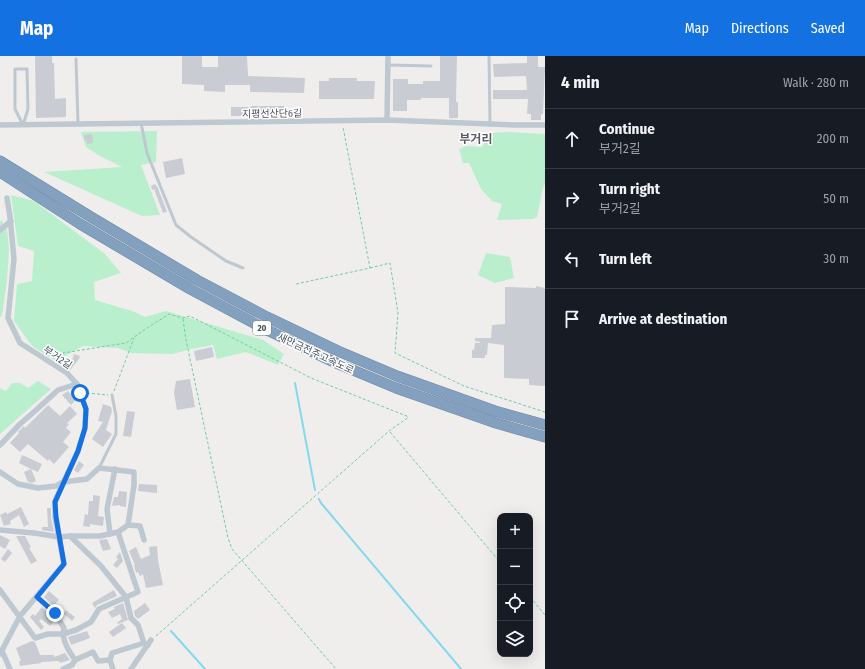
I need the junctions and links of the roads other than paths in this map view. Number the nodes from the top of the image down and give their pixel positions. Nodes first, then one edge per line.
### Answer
1 (388, 56) edge
2 (489, 56) edge
3 (76, 59) dead end
4 (388, 65) junction
5 (431, 66) dead end
6 (387, 120) junction
7 (141, 123) junction
8 (78, 124) junction
9 (490, 124) junction
10 (0, 125) edge
11 (23, 125) junction
12 (545, 125) edge
13 (0, 161) edge
14 (0, 172) edge
15 (7, 198) dead end
16 (11, 221) junction
17 (0, 230) edge
18 (243, 268) dead end
19 (77, 384) junction
20 (112, 395) road end
21 (545, 425) edge
22 (545, 437) edge
23 (0, 444) edge
24 (99, 468) junction
25 (115, 469) junction
26 (0, 472) edge
27 (63, 482) junction
28 (128, 525) junction
29 (0, 530) edge
30 (118, 532) junction
31 (110, 534) junction
32 (70, 536) junction
33 (59, 537) junction
34 (144, 540) dead end
35 (0, 590) edge
36 (37, 597) junction
37 (126, 597) junction
38 (20, 616) junction
39 (63, 634) junction
40 (148, 643) junction
41 (1, 653) edge
42 (75, 660) junction
43 (110, 660) junction
44 (10, 669) edge
45 (63, 669) edge
46 (113, 669) edge
47 (131, 669) edge

1 - 4 street
2 - 9 lane
3 - 8 lane
4 - 5 lane
4 - 6 street
6 - 7 street, 지평선산단6길
6 - 9 street, 지평선산단6길
7 - 8 street, 지평선산단6길
7 - 18 lane
8 - 11 street, 지평선산단6길
9 - 12 street, 지평선산단6길
10 - 11 street, 지평선산단6길
11 - 11 lane
13 - 21 highway, 새만금전주고속도로 / 20
14 - 22 highway, 새만금전주고속도로 / 20
15 - 16 street, 부거2길
16 - 17 street
16 - 19 street, 부거2길
19 - 23 street
19 - 27 street, 부거2길
20 - 24 lane
24 - 25 street
24 - 27 street
25 - 28 street
25 - 31 street
26 - 27 street
27 - 33 street, 부거2길
28 - 30 street
28 - 34 street
29 - 33 street
30 - 31 street
30 - 37 street
31 - 32 street
32 - 33 street
32 - 37 street
33 - 36 street, 부거2길
35 - 38 street
36 - 38 street, 부거2길
36 - 39 street
37 - 39 street
37 - 40 street
38 - 39 street
38 - 41 street, 부거2길
39 - 42 street
40 - 43 street
40 - 47 street
41 - 44 street
42 - 43 street
42 - 45 street
43 - 46 street

